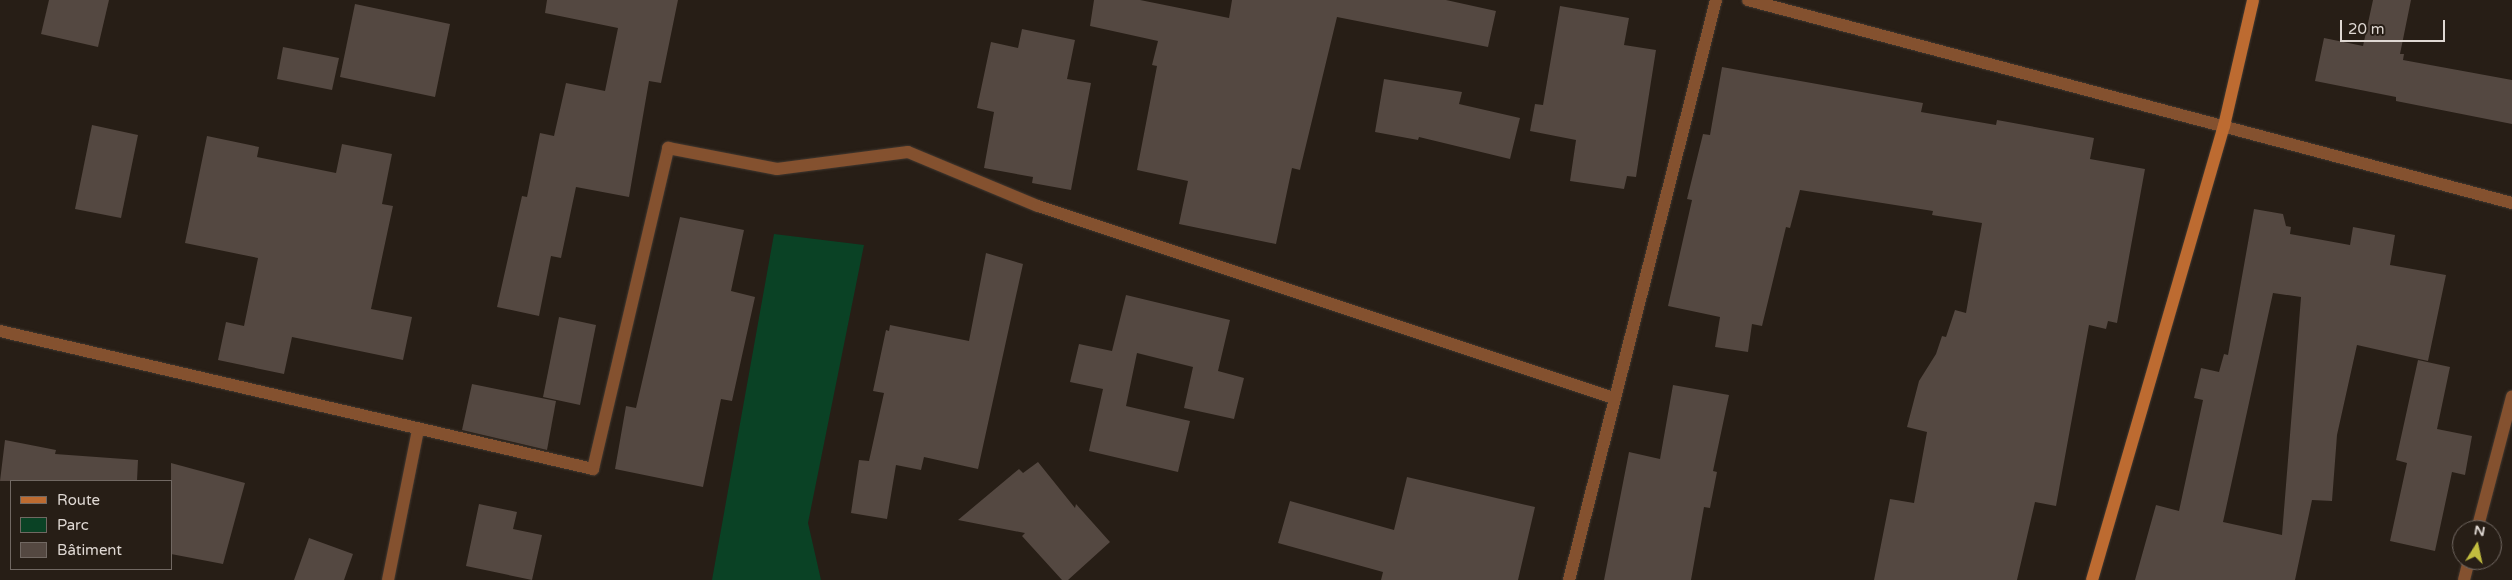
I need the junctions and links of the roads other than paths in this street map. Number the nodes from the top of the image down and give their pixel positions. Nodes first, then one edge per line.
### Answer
1 (1716, 0) edge
2 (1748, 0) edge
3 (2253, 0) edge
4 (2224, 126) junction
5 (2512, 203) edge
6 (0, 332) edge
7 (2512, 397) edge
8 (1613, 398) junction
9 (418, 430) junction
10 (2480, 520) edge
11 (388, 580) edge
12 (1569, 580) edge
13 (2092, 580) edge

1 - 8 street
2 - 4 street
3 - 4 street
4 - 5 street
4 - 13 street
6 - 9 street
7 - 10 street
8 - 9 street
8 - 12 street
9 - 11 street

